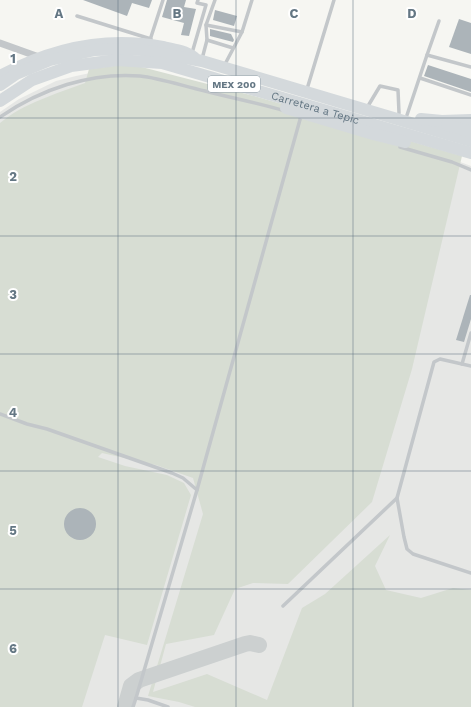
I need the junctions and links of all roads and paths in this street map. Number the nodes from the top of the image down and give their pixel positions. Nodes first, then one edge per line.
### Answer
1 (163, 0) edge
2 (198, 0) edge
3 (215, 0) edge
4 (252, 0) edge
5 (334, 0) edge
6 (77, 16) dead end
7 (439, 21) dead end
8 (206, 25) junction
9 (242, 32) junction
10 (207, 40) junction
11 (0, 43) edge
12 (149, 44) junction
13 (233, 48) junction
14 (427, 54) junction
15 (39, 57) junction
16 (196, 58) junction
17 (471, 66) edge
18 (223, 67) junction
19 (192, 72) junction
20 (0, 75) edge
21 (420, 78) junction
22 (0, 85) edge
23 (306, 92) junction
24 (471, 95) edge
25 (327, 98) junction
26 (0, 101) edge
27 (368, 106) junction
28 (403, 114) junction
29 (301, 116) junction
30 (0, 117) edge
31 (421, 119) junction
32 (471, 120) edge
33 (471, 132) edge
34 (381, 141) dead end
35 (471, 141) edge
36 (395, 145) dead end
37 (471, 153) edge
38 (471, 170) edge
39 (471, 333) edge
40 (462, 364) junction
41 (471, 366) edge
42 (0, 414) edge
43 (197, 490) junction
44 (398, 498) junction
45 (471, 573) edge
46 (283, 606) dead end
47 (136, 698) junction
48 (133, 707) edge
49 (168, 707) edge

1 - 12 lane
2 - 16 lane
3 - 8 lane
4 - 9 lane
5 - 23 lane
6 - 12 lane
7 - 14 lane
8 - 9 lane
8 - 10 lane
9 - 13 lane
10 - 13 lane
10 - 16 lane
11 - 15 street
12 - 15 main road
12 - 16 highway, Carretera a Tepic / MEX 200
12 - 22 highway, Carretera a Tepic / MEX 200
13 - 18 lane
14 - 17 lane
14 - 21 lane
15 - 20 main road
16 - 18 highway, Carretera a Tepic / MEX 200
18 - 23 highway, Carretera a Tepic / MEX 200
19 - 26 highway, Carretera a Tepic / MEX 200
19 - 35 highway
19 - 37 highway, Carretera a Tepic / MEX 200
21 - 24 lane
21 - 28 lane
23 - 25 highway, Carretera a Tepic / MEX 200
25 - 27 highway
25 - 35 highway, Carretera a Tepic / MEX 200
27 - 28 highway
27 - 28 lane
28 - 31 highway
29 - 30 lane
29 - 34 lane
29 - 43 lane
31 - 32 highway
31 - 33 highway
36 - 38 lane
39 - 40 lane
40 - 41 lane
40 - 44 lane
42 - 43 lane
43 - 47 lane
44 - 45 lane
44 - 46 lane
47 - 48 lane
47 - 49 lane

